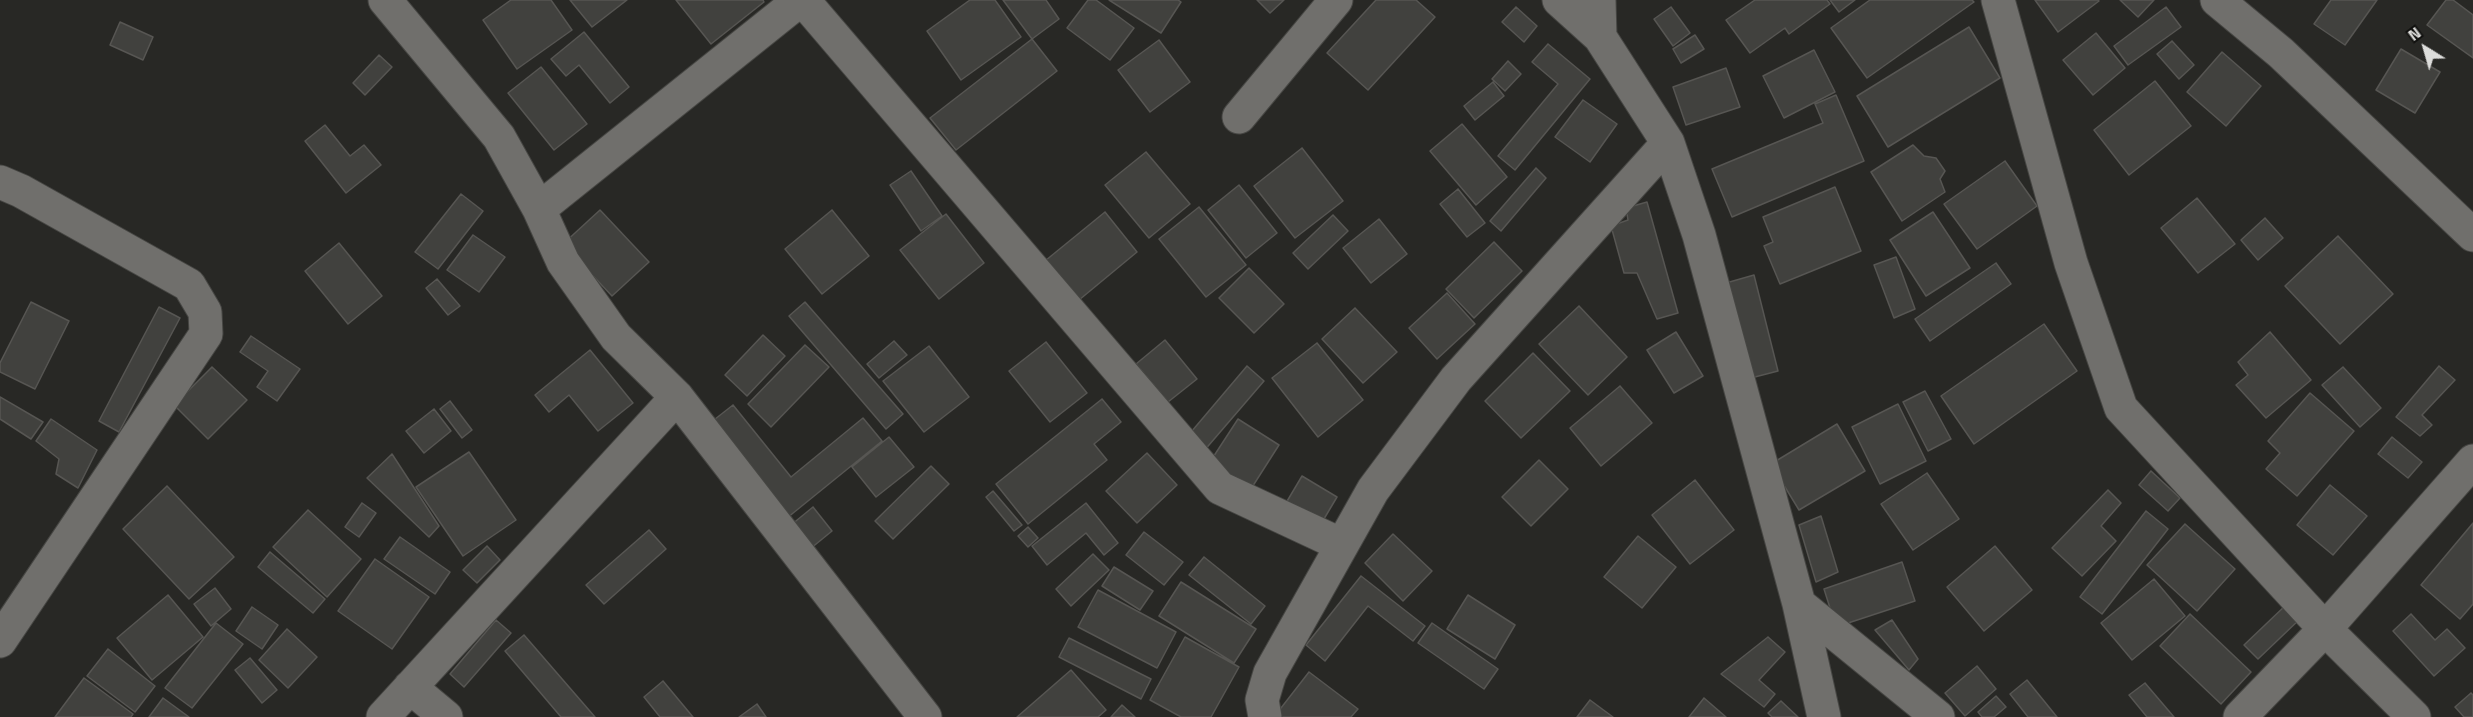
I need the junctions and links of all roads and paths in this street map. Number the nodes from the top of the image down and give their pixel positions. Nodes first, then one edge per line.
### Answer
1 (385, 0) edge
2 (802, 0) edge
3 (1336, 0) edge
4 (1559, 0) edge
5 (1599, 0) edge
6 (1998, 0) edge
7 (2217, 0) edge
8 (1600, 37) junction
9 (1239, 117) dead end
10 (1668, 143) junction
11 (0, 183) edge
12 (539, 209) junction
13 (2473, 235) edge
14 (678, 397) junction
15 (2473, 461) edge
16 (1342, 545) junction
17 (1799, 604) junction
18 (2325, 629) junction
19 (0, 641) edge
20 (410, 687) junction
21 (383, 717) edge
22 (446, 717) edge
23 (925, 717) edge
24 (1265, 717) edge
25 (1824, 717) edge
26 (1938, 717) edge
27 (2240, 717) edge
28 (2414, 717) edge

1 - 12 street
2 - 12 street
2 - 16 street
3 - 9 street
4 - 8 street
5 - 8 street
6 - 18 street
7 - 13 street
8 - 10 street
10 - 16 street
10 - 17 street
11 - 19 street
12 - 14 street
14 - 20 street
14 - 23 street
15 - 18 street
16 - 24 street
17 - 25 street
17 - 26 street
18 - 27 street
18 - 28 street
20 - 21 street
20 - 22 street

